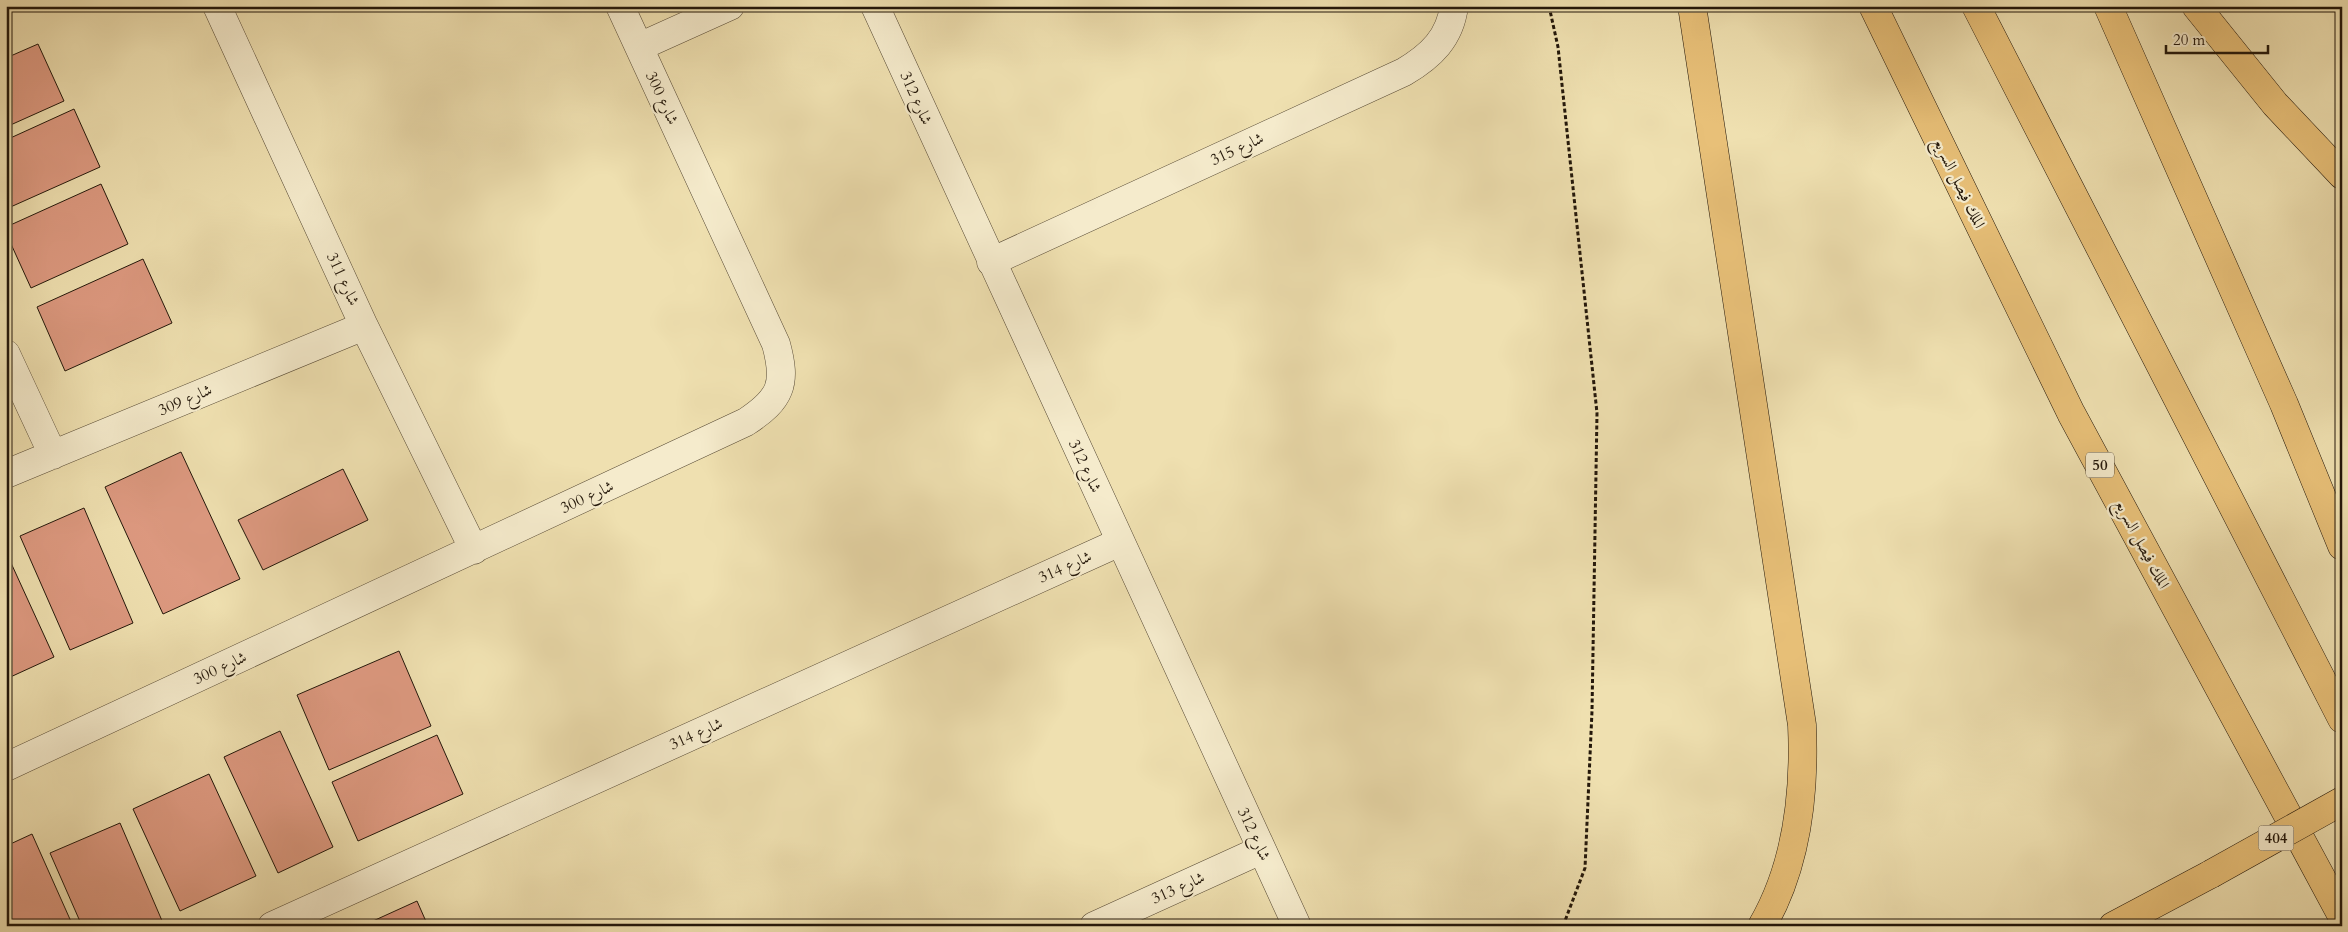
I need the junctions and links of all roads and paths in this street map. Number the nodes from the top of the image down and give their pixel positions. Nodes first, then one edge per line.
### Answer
1 (217, 6) edge
2 (620, 6) edge
3 (730, 6) edge
4 (874, 6) edge
5 (1454, 6) edge
6 (1549, 6) edge
7 (1692, 6) edge
8 (1872, 6) edge
9 (1976, 6) edge
10 (2108, 6) edge
11 (2196, 6) edge
12 (638, 47) junction
13 (2342, 175) edge
14 (991, 262) junction
15 (364, 326) junction
16 (6, 354) edge
17 (52, 455) junction
18 (6, 474) edge
19 (1120, 542) junction
20 (2342, 546) edge
21 (474, 550) junction
22 (2342, 719) edge
23 (6, 767) edge
24 (2342, 801) edge
25 (1261, 850) junction
26 (2342, 916) edge
27 (2342, 923) edge
28 (272, 926) edge
29 (1094, 926) edge
30 (1297, 926) edge
31 (1563, 926) edge
32 (1762, 926) edge
33 (2113, 926) edge
34 (2337, 926) edge

1 - 15 street, شارع 311
2 - 12 street, شارع 300
3 - 12 street
4 - 14 street, شارع 312
5 - 14 street, شارع 315
6 - 31 path
7 - 32 main road
8 - 26 main road, الملك فيصل السريع / 50
9 - 22 main road
10 - 20 main road
11 - 13 main road
12 - 21 street, شارع 300
14 - 19 street, شارع 312
15 - 17 street, شارع 309
15 - 21 street, شارع 311
16 - 17 street
17 - 18 street, شارع 309
19 - 25 street, شارع 312
19 - 28 street, شارع 314
21 - 23 street, شارع 300
24 - 33 main road, 404, bridge
25 - 29 street, شارع 313
25 - 30 street, شارع 312
27 - 34 main road

